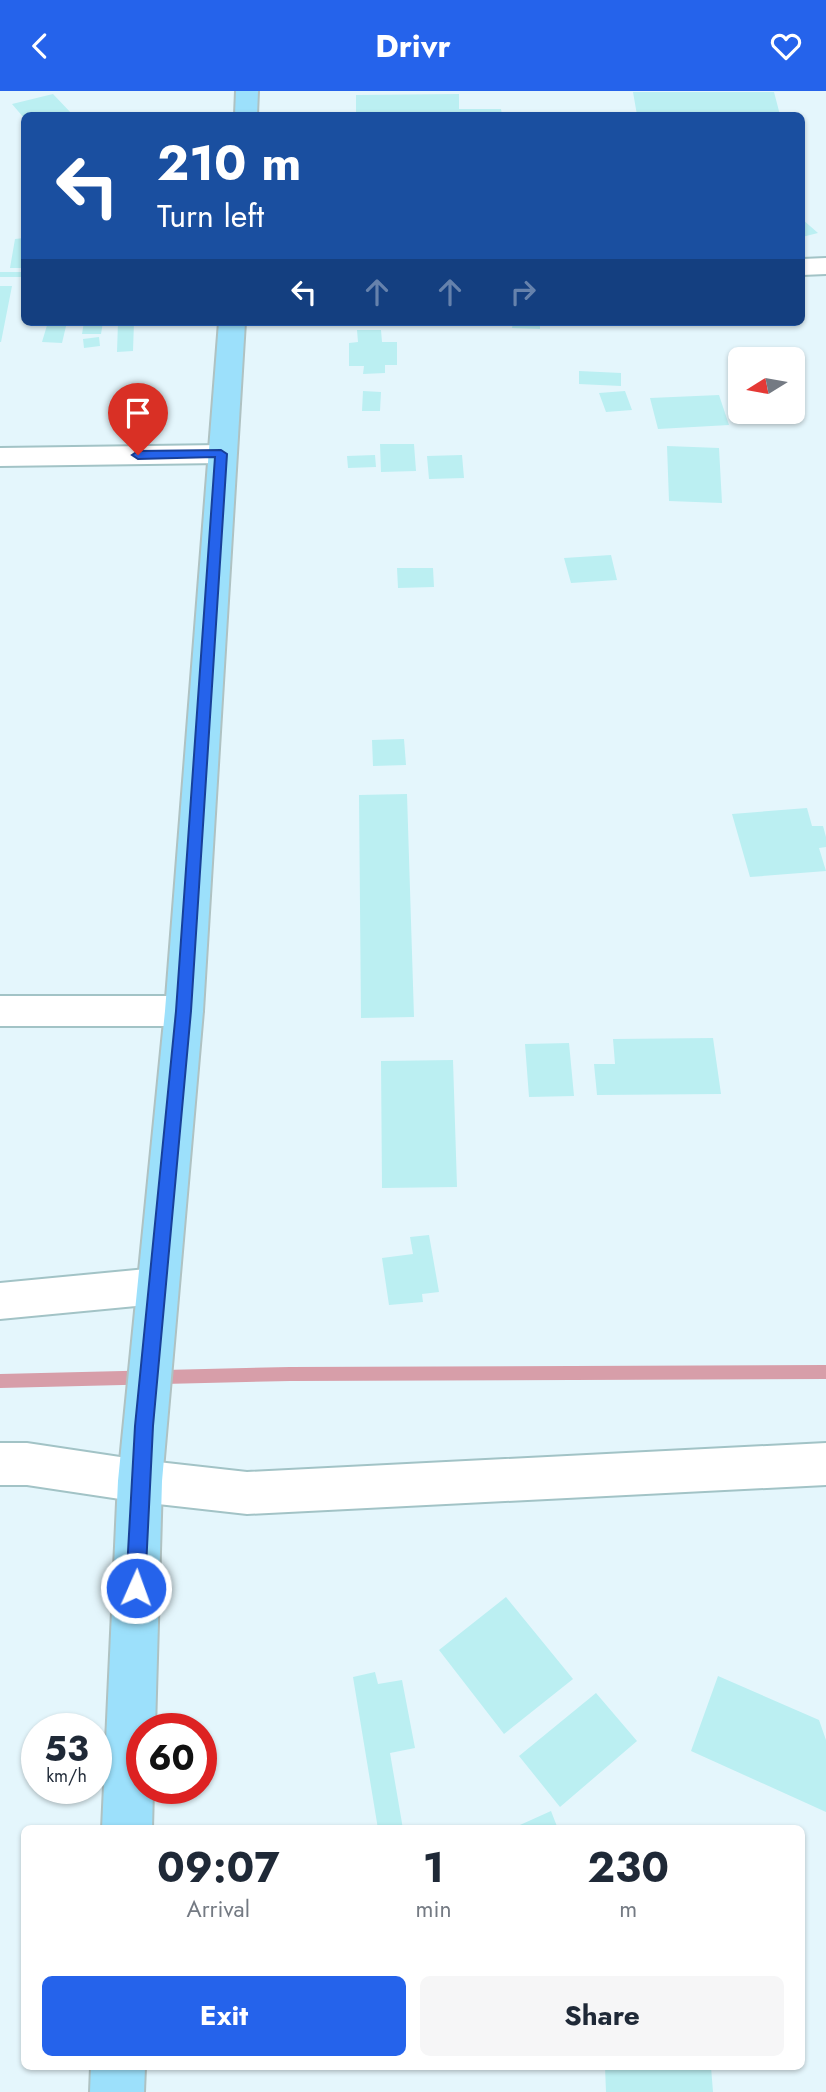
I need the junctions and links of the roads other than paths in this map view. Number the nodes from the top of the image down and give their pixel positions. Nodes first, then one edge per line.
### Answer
1 (247, 91) edge
2 (246, 112) edge
3 (826, 266) edge
4 (805, 267) edge
5 (232, 326) edge
6 (221, 454) junction
7 (0, 457) edge
8 (0, 1011) edge
9 (184, 1011) junction
10 (157, 1286) junction
11 (0, 1301) edge
12 (0, 1464) edge
13 (826, 1464) edge
14 (140, 1481) junction
15 (127, 1825) edge
16 (118, 2070) edge
17 (117, 2092) edge

1 - 2 main road
3 - 4 street
5 - 6 main road
6 - 7 street
6 - 9 main road
8 - 9 street
9 - 10 main road
10 - 11 street
10 - 14 main road
12 - 14 street
13 - 14 street
14 - 15 main road
16 - 17 main road

